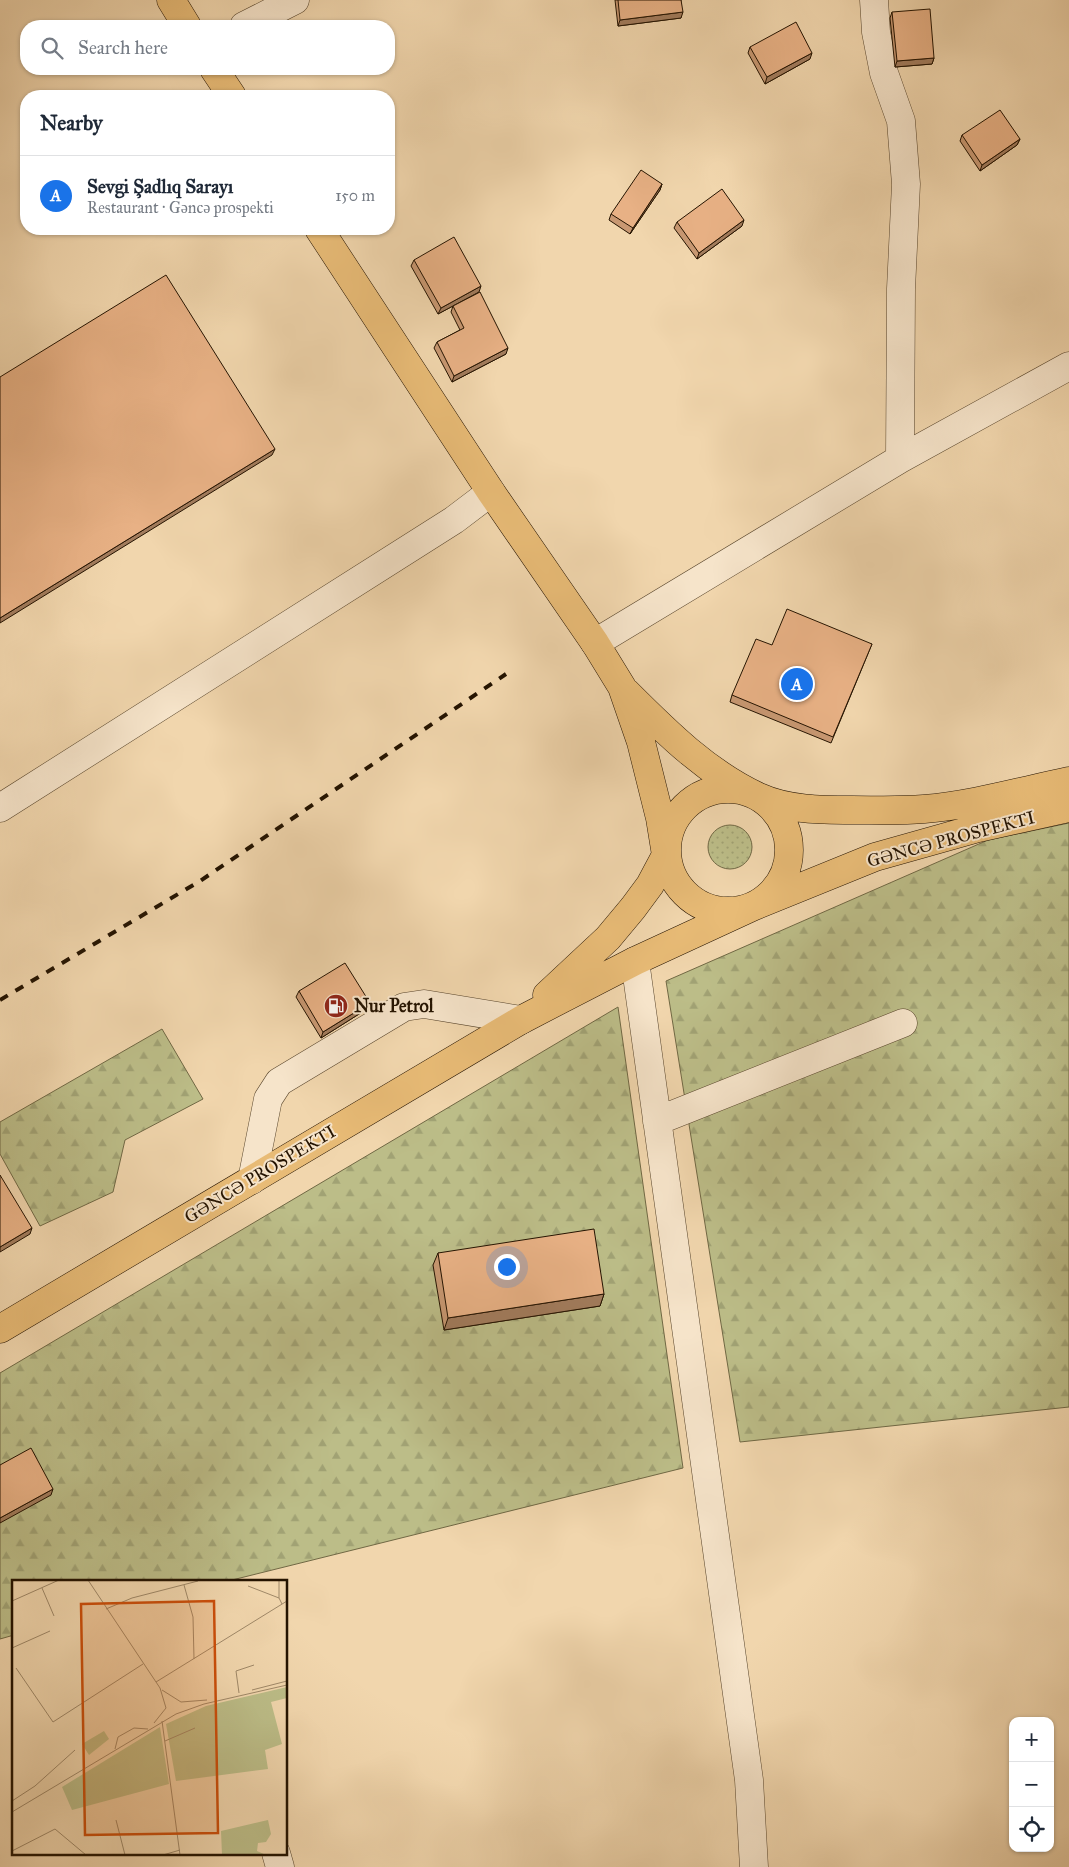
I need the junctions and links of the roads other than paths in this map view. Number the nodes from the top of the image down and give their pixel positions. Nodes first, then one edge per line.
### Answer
1 (171, 0) edge
2 (295, 0) edge
3 (874, 0) edge
4 (183, 20) edge
5 (256, 20) edge
6 (218, 75) edge
7 (228, 90) edge
8 (323, 235) edge
9 (1069, 366) edge
10 (900, 459) junction
11 (491, 492) junction
12 (595, 643) junction
13 (622, 687) junction
14 (1069, 781) edge
15 (760, 798) junction
16 (0, 808) edge
17 (1069, 808) edge
18 (666, 855) junction
19 (752, 907) junction
20 (634, 961) junction
21 (521, 1020) junction
22 (903, 1023) dead end
23 (657, 1121) junction
24 (252, 1180) junction
25 (0, 1329) edge
26 (276, 1854) edge
27 (280, 1867) edge
28 (754, 1867) edge

1 - 4 main road
2 - 5 street
3 - 10 street
6 - 7 main road
8 - 11 main road
9 - 10 street
10 - 12 street
11 - 12 main road
11 - 16 street
12 - 13 main road
13 - 15 main road
13 - 18 main road
14 - 15 main road, GƏNCƏ PROSPEKTI
15 - 18 main road
15 - 19 main road
17 - 19 main road, GƏNCƏ PROSPEKTI
18 - 19 main road
18 - 21 main road
19 - 20 main road
20 - 21 main road
20 - 23 street
21 - 24 main road, GƏNCƏ PROSPEKTI
21 - 24 street
22 - 23 street
23 - 28 street
24 - 25 main road, GƏNCƏ PROSPEKTI
26 - 27 street

